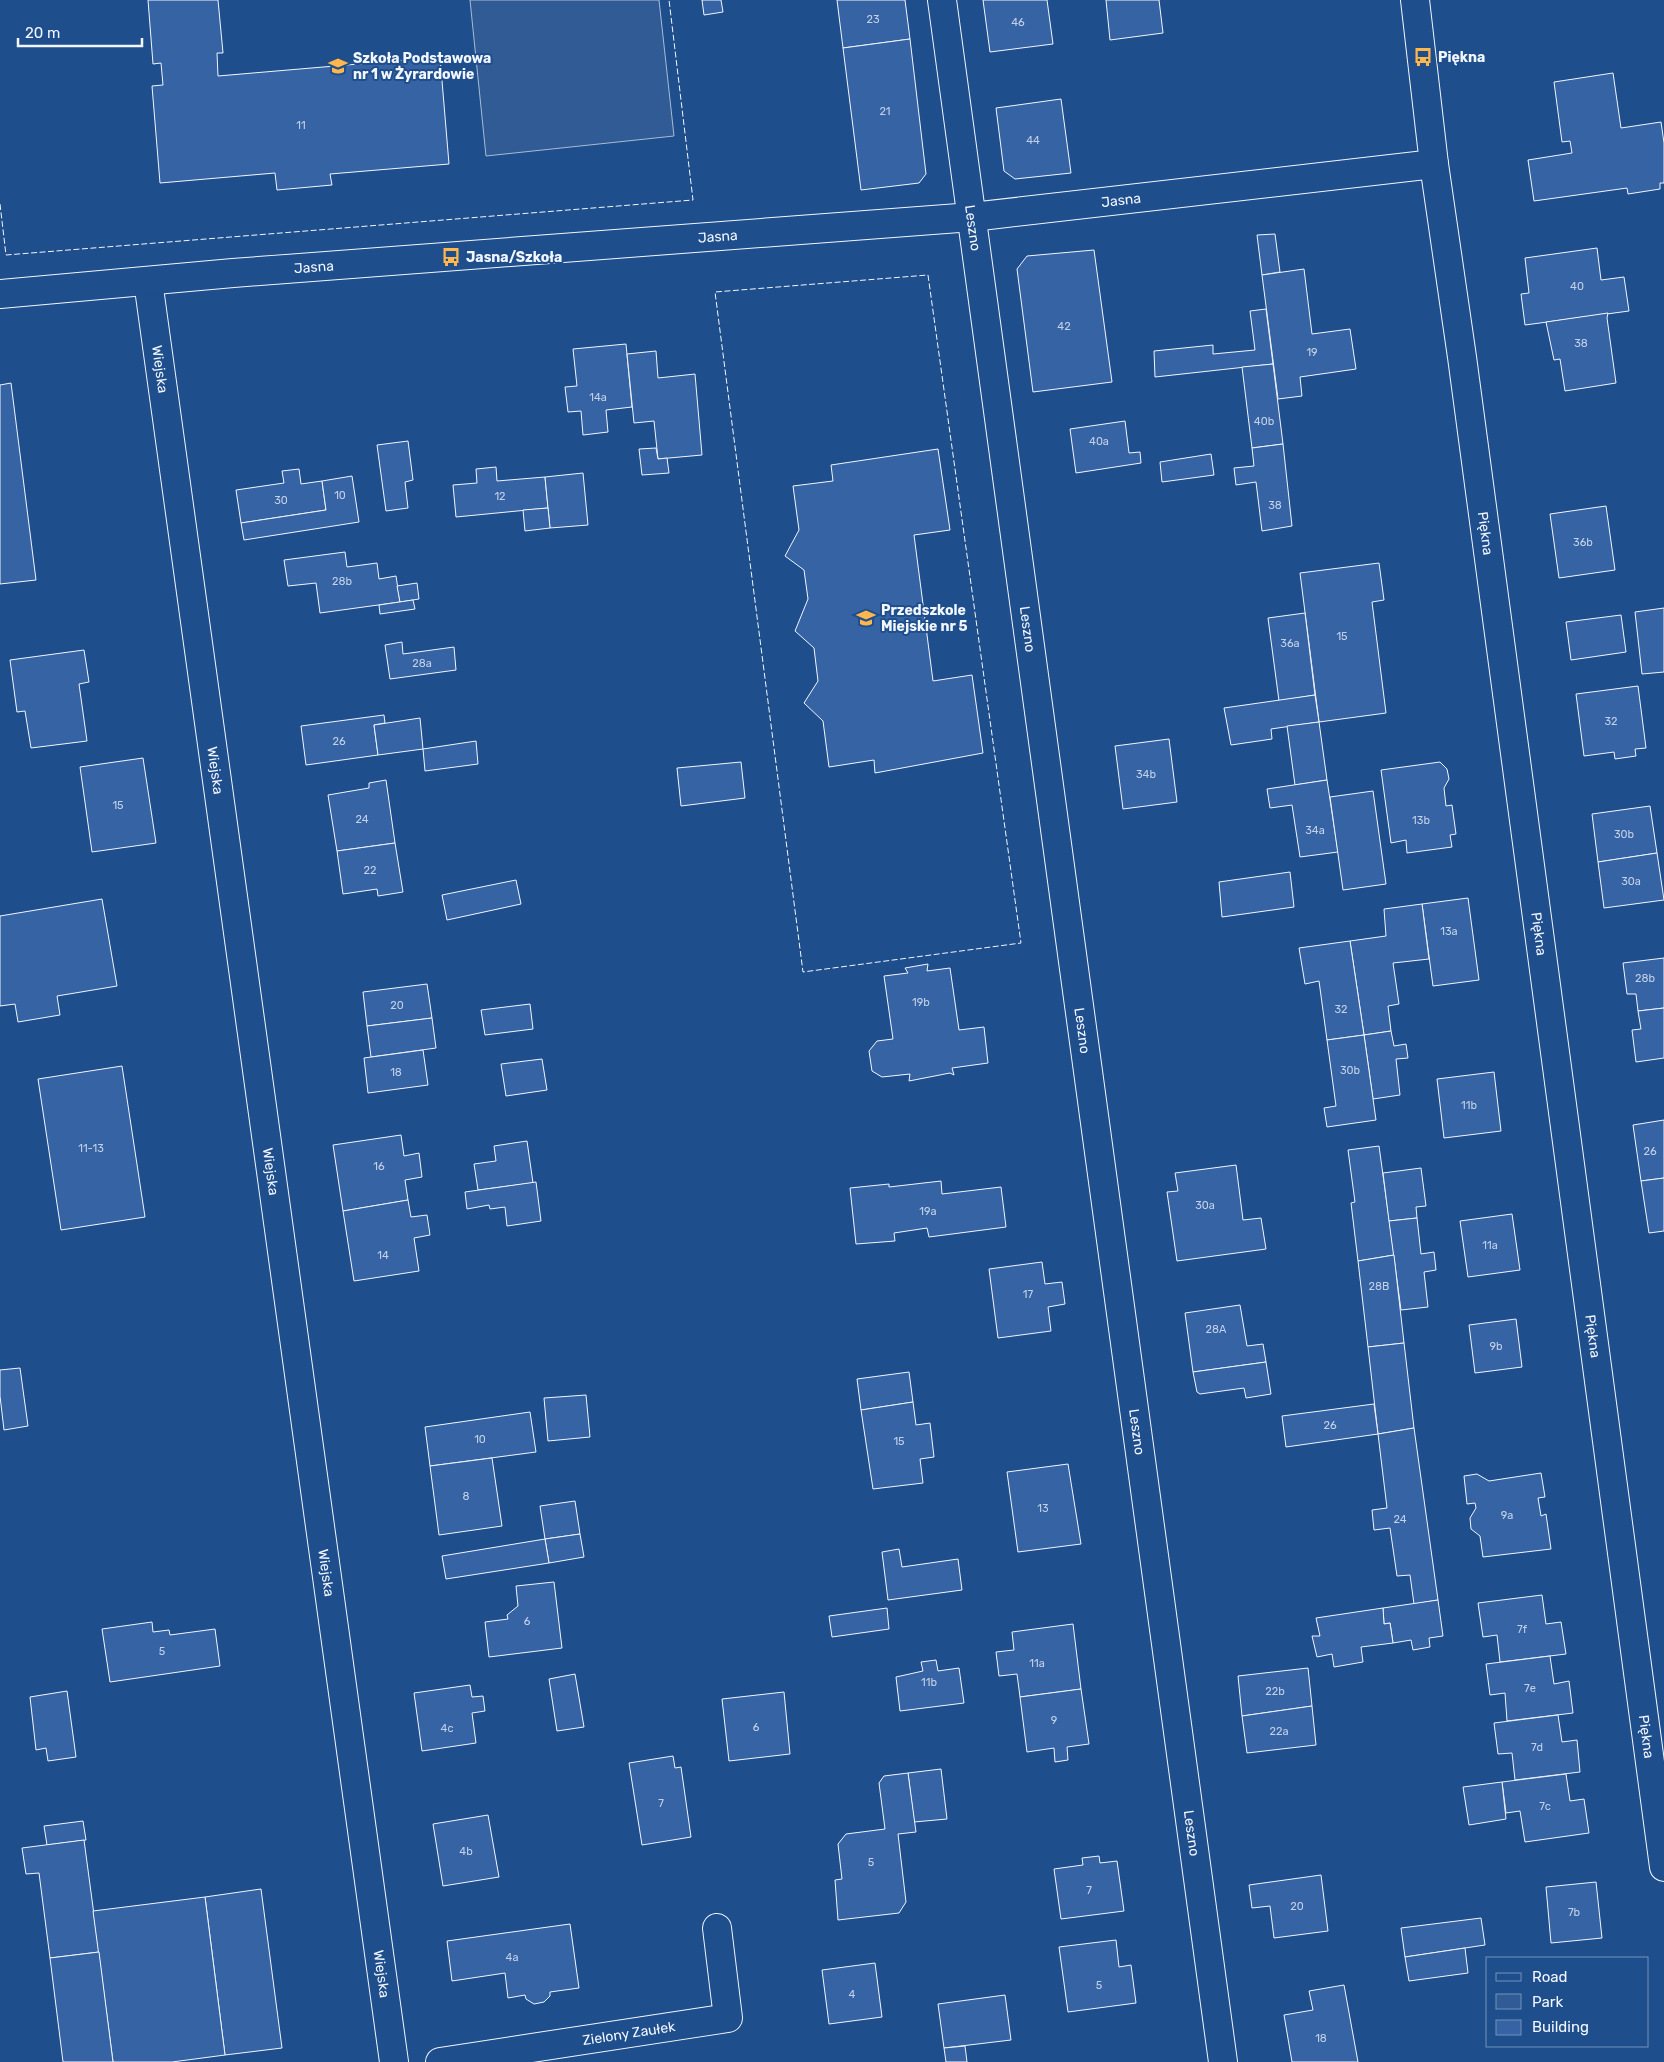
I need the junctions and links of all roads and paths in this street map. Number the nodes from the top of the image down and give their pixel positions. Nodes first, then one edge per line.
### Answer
1 (942, 0) edge
2 (1415, 0) edge
3 (1434, 164) junction
4 (972, 217) junction
5 (148, 281) junction
6 (0, 294) edge
7 (1664, 1867) edge
8 (717, 1928) dead end
9 (394, 2062) edge
10 (440, 2062) edge
11 (1223, 2062) edge

1 - 4 street, Leszno
2 - 3 street, Piękna
3 - 4 street, Jasna
3 - 7 street, Piękna
4 - 5 street, Jasna
4 - 11 street, Leszno
5 - 6 street, Jasna
5 - 9 street, Wiejska
8 - 10 street, Zielony Zaułek

